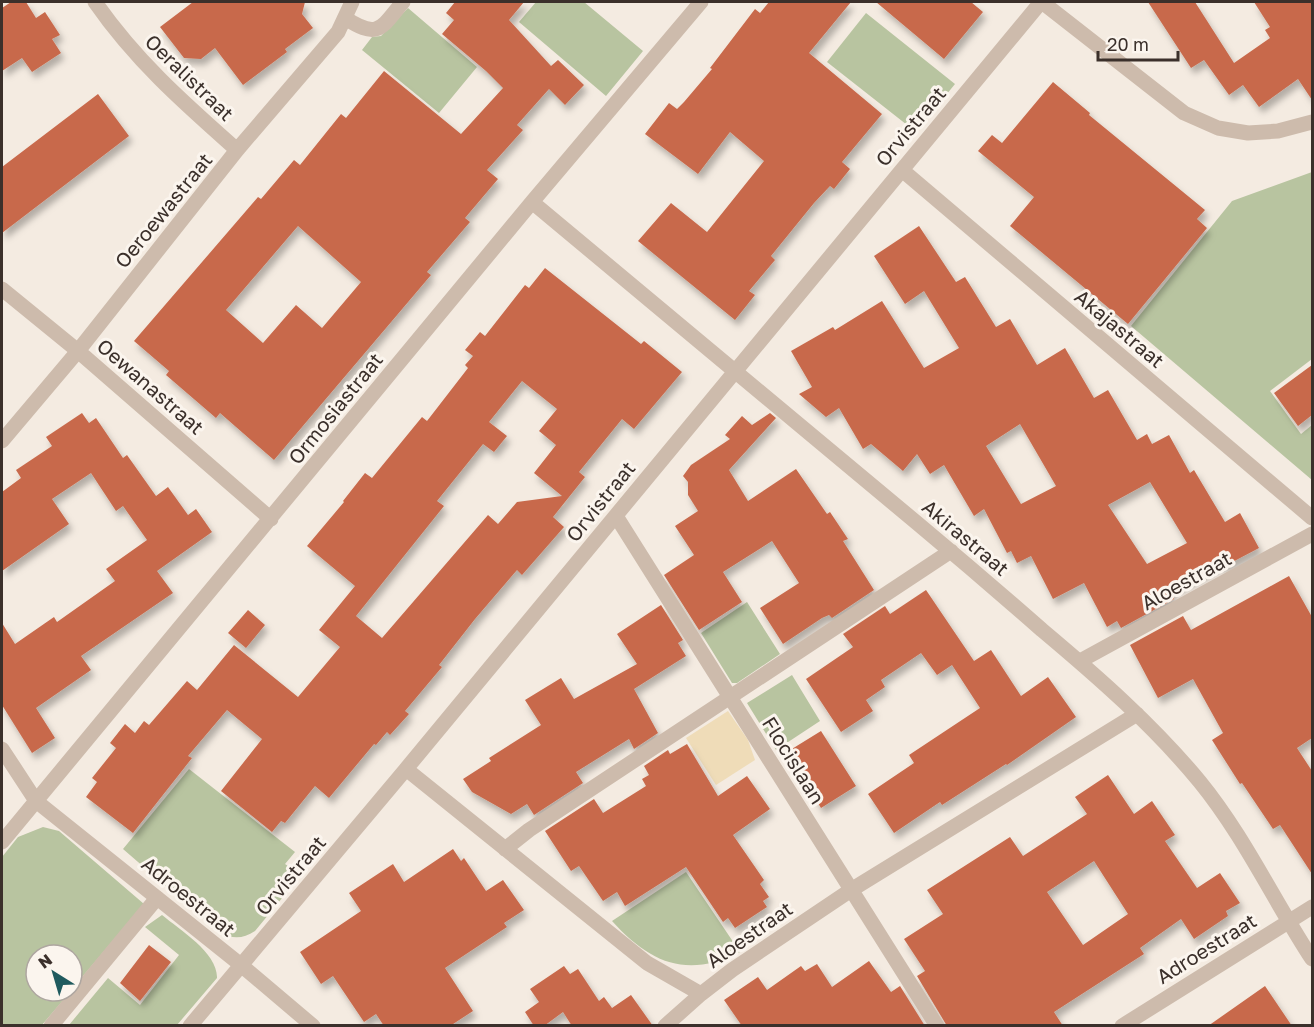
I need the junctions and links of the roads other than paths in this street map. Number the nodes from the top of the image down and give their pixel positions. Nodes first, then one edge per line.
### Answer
1 (95, 2) edge
2 (352, 2) edge
3 (403, 2) edge
4 (701, 2) edge
5 (1041, 2) edge
6 (345, 18) junction
7 (1312, 122) edge
8 (237, 150) junction
9 (902, 170) junction
10 (532, 202) junction
11 (2, 289) edge
12 (78, 351) junction
13 (734, 371) junction
14 (2, 441) edge
15 (616, 516) junction
16 (1312, 518) edge
17 (271, 519) junction
18 (1312, 534) edge
19 (951, 551) junction
20 (1080, 662) junction
21 (730, 698) junction
22 (1137, 714) junction
23 (2, 749) edge
24 (406, 769) junction
25 (36, 801) junction
26 (2, 842) edge
27 (505, 849) junction
28 (851, 890) junction
29 (157, 898) junction
30 (1312, 907) edge
31 (1288, 922) junction
32 (1312, 959) edge
33 (241, 965) junction
34 (701, 994) junction
35 (51, 1026) edge
36 (190, 1026) edge
37 (313, 1026) edge
38 (665, 1026) edge
39 (937, 1026) edge
40 (1122, 1026) edge

1 - 8 street, Oeralistraat
2 - 6 street, Oeroewastraat
3 - 6 street
4 - 10 street, Ormosiastraat
5 - 7 street
5 - 9 street, Orvistraat
6 - 8 street, Oeroewastraat
8 - 12 street, Oeroewastraat
9 - 13 street, Orvistraat
9 - 16 street, Akajastraat
10 - 13 street, Akirastraat
10 - 17 street, Ormosiastraat
11 - 12 street, Oewanastraat
12 - 14 street, Oeroewastraat
12 - 17 street, Oewanastraat
13 - 15 street, Orvistraat
13 - 19 street, Akirastraat
15 - 21 street, Flocislaan
15 - 24 street, Orvistraat
17 - 25 street, Ormosiastraat
18 - 20 street, Aloestraat
19 - 20 street, Akirastraat
19 - 21 street
20 - 22 street, Akirastraat
21 - 27 street
21 - 28 street, Flocislaan
22 - 28 street, Aloestraat
22 - 31 street, Akirastraat
23 - 25 street, Adroestraat
24 - 27 street, Aloestraat
24 - 33 street, Orvistraat
25 - 26 street, Ormosiastraat
25 - 29 street, Adroestraat
27 - 34 street, Aloestraat
28 - 34 street, Aloestraat
28 - 39 street, Flocislaan
29 - 33 street, Adroestraat
29 - 35 street
30 - 31 street, Adroestraat
31 - 32 street, Akirastraat
31 - 40 street, Adroestraat
33 - 36 street, Orvistraat
33 - 37 street, Adroestraat
34 - 38 street

